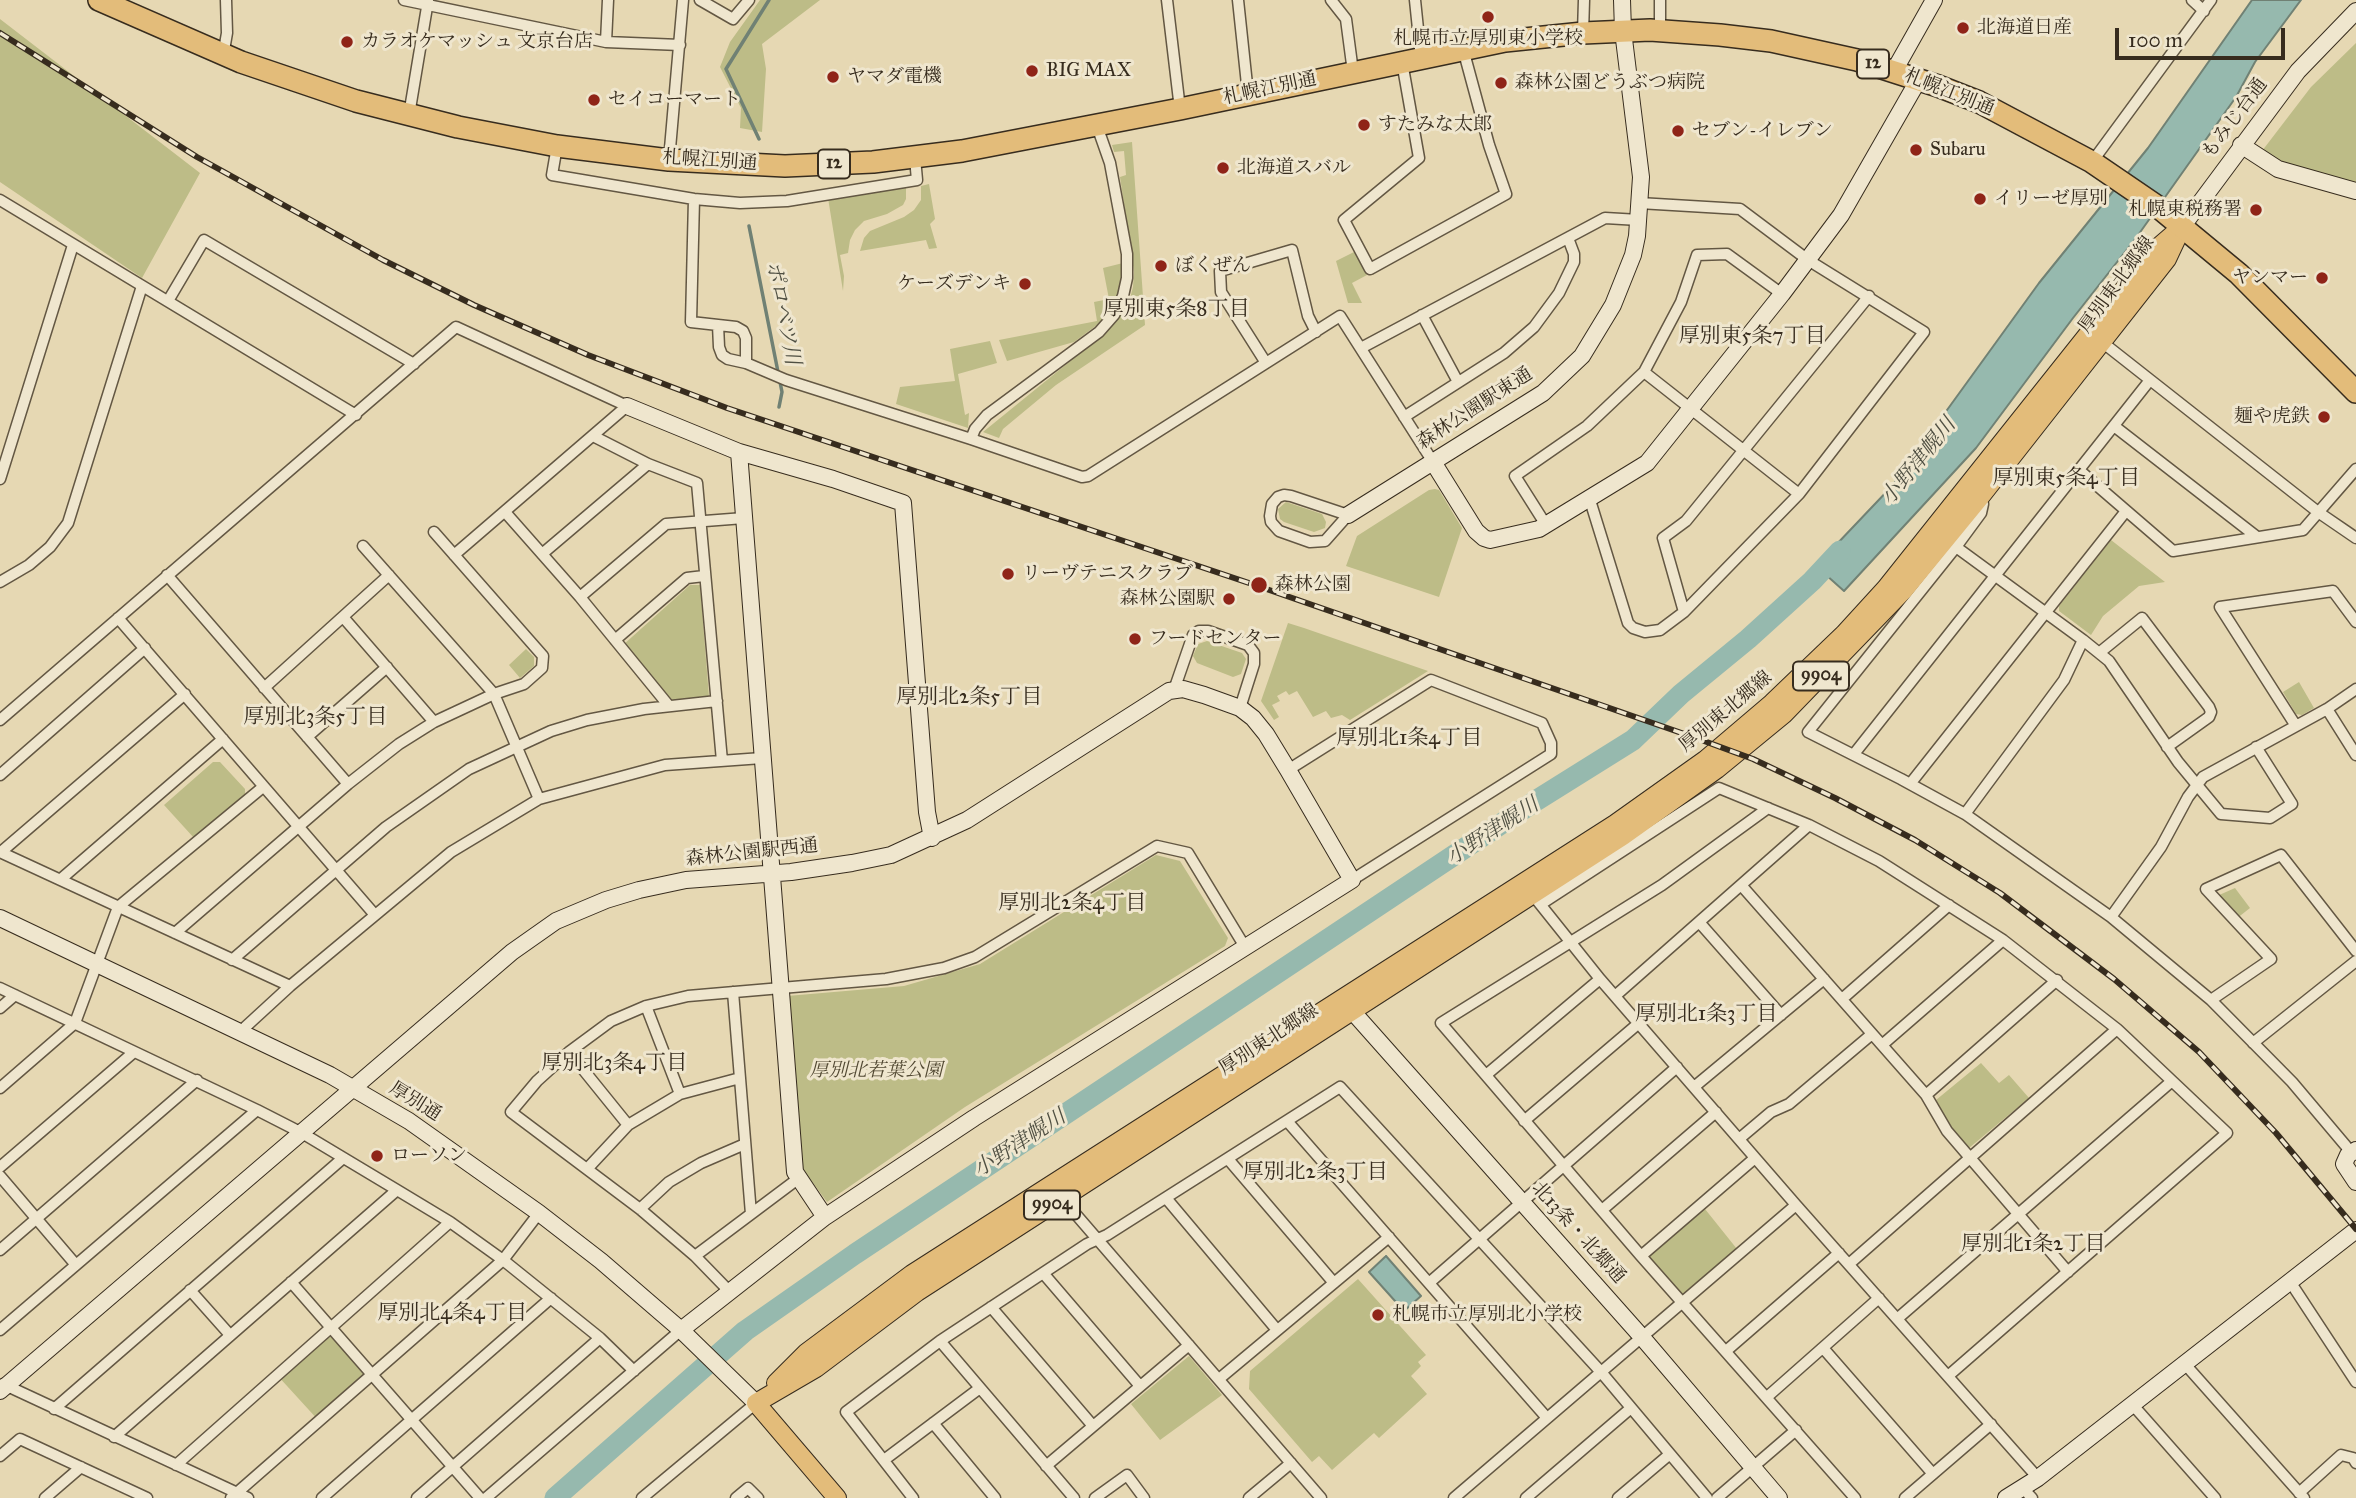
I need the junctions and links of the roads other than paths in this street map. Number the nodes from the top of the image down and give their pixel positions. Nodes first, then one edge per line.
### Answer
1 (99, 0) edge
2 (226, 0) edge
3 (404, 0) edge
4 (608, 0) edge
5 (684, 0) edge
6 (700, 0) edge
7 (749, 0) edge
8 (1167, 0) edge
9 (1238, 0) edge
10 (1331, 0) edge
11 (1415, 0) edge
12 (1584, 0) edge
13 (1622, 0) edge
14 (1660, 0) edge
15 (1934, 0) edge
16 (2192, 0) edge
17 (2211, 0) edge
18 (428, 3) edge
19 (2204, 10) junction
20 (2356, 11) edge
21 (1623, 31) junction
22 (1660, 31) junction
23 (1583, 33) junction
24 (606, 42) junction
25 (680, 45) junction
26 (1463, 49) junction
27 (223, 56) junction
28 (1411, 60) junction
29 (1894, 71) junction
30 (1353, 72) junction
31 (1919, 79) junction
32 (1248, 94) junction
33 (1180, 109) junction
34 (409, 115) junction
35 (1097, 126) junction
36 (2241, 145) junction
37 (557, 146) junction
38 (915, 158) junction
39 (669, 160) junction
40 (2097, 165) junction
41 (2356, 191) edge
42 (694, 199) junction
43 (1, 203) edge
44 (1639, 203) junction
45 (1639, 220) junction
46 (2182, 227) junction
47 (1568, 237) junction
48 (73, 245) junction
49 (1808, 260) junction
50 (142, 286) junction
51 (1782, 294) junction
52 (1869, 296) junction
53 (168, 301) junction
54 (1422, 315) junction
55 (718, 326) junction
56 (1316, 332) junction
57 (2102, 342) junction
58 (1361, 348) junction
59 (746, 363) junction
60 (1266, 363) junction
61 (414, 364) junction
62 (1644, 372) junction
63 (2150, 380) junction
64 (1458, 382) junction
65 (2356, 392) edge
66 (627, 406) junction
67 (1690, 406) junction
68 (356, 415) junction
69 (1404, 416) junction
70 (2114, 426) junction
71 (593, 436) junction
72 (971, 439) junction
73 (1745, 450) junction
74 (738, 452) junction
75 (1433, 462) junction
76 (648, 464) junction
77 (2356, 469) edge
78 (2079, 471) junction
79 (0, 479) edge
80 (1799, 494) junction
81 (1982, 496) junction
82 (1589, 497) junction
83 (2126, 511) junction
84 (505, 512) junction
85 (2318, 512) junction
86 (1349, 516) junction
87 (744, 518) junction
88 (700, 521) junction
89 (1546, 524) junction
90 (434, 532) dead end
91 (2257, 537) junction
92 (2356, 538) edge
93 (363, 546) dead end
94 (1956, 547) junction
95 (542, 554) junction
96 (454, 555) junction
97 (167, 575) junction
98 (389, 575) junction
99 (704, 576) junction
100 (1994, 576) junction
101 (0, 582) edge
102 (580, 597) junction
103 (2046, 611) junction
104 (1684, 612) junction
105 (343, 617) junction
106 (118, 618) junction
107 (2356, 622) edge
108 (615, 640) junction
109 (2082, 640) junction
110 (145, 648) junction
111 (2099, 653) junction
112 (387, 667) junction
113 (264, 688) junction
114 (1174, 690) junction
115 (2356, 690) edge
116 (185, 694) junction
117 (494, 694) junction
118 (717, 701) junction
119 (669, 706) junction
120 (1240, 708) junction
121 (2327, 709) junction
122 (0, 719) edge
123 (434, 722) junction
124 (2296, 726) junction
125 (307, 737) junction
126 (223, 739) junction
127 (516, 746) junction
128 (2167, 747) junction
129 (2256, 747) junction
130 (1854, 754) junction
131 (2356, 755) edge
132 (762, 758) junction
133 (722, 761) junction
134 (1288, 770) junction
135 (0, 775) edge
136 (348, 784) junction
137 (1910, 784) junction
138 (2196, 784) junction
139 (263, 787) junction
140 (539, 799) junction
141 (1768, 808) junction
142 (1965, 814) junction
143 (1810, 825) junction
144 (299, 826) junction
145 (932, 838) junction
146 (0, 852) edge
147 (335, 870) junction
148 (771, 874) junction
149 (61, 879) junction
150 (1352, 880) junction
151 (1741, 885) junction
152 (1536, 899) junction
153 (1949, 905) junction
154 (118, 907) junction
155 (375, 915) junction
156 (2111, 917) junction
157 (0, 918) edge
158 (1699, 922) junction
159 (175, 933) junction
160 (2003, 940) junction
161 (1572, 943) junction
162 (1245, 947) junction
163 (2356, 950) edge
164 (232, 960) junction
165 (2356, 961) edge
166 (97, 963) junction
167 (1600, 979) junction
168 (1824, 979) junction
169 (2057, 980) junction
170 (290, 985) junction
171 (0, 988) edge
172 (780, 988) junction
173 (733, 992) junction
174 (15, 995) junction
175 (1615, 996) junction
176 (1842, 999) junction
177 (2211, 1000) junction
178 (1347, 1005) junction
179 (646, 1006) junction
180 (0, 1008) edge
181 (1781, 1015) junction
182 (75, 1023) junction
183 (1639, 1023) junction
184 (2117, 1029) junction
185 (241, 1031) junction
186 (1872, 1034) junction
187 (2253, 1043) junction
188 (1882, 1045) junction
189 (134, 1052) junction
190 (569, 1052) junction
191 (1677, 1067) junction
192 (1486, 1074) junction
193 (740, 1078) junction
194 (197, 1080) junction
195 (2172, 1081) junction
196 (1695, 1087) junction
197 (0, 1088) edge
198 (354, 1088) junction
199 (680, 1094) junction
200 (1926, 1095) junction
201 (257, 1110) junction
202 (1716, 1112) junction
203 (1287, 1121) junction
204 (1524, 1121) junction
205 (628, 1125) junction
206 (302, 1133) junction
207 (1739, 1139) junction
208 (745, 1144) junction
209 (2354, 1151) edge
210 (1755, 1158) junction
211 (1970, 1158) junction
212 (342, 1159) junction
213 (1227, 1159) junction
214 (1564, 1164) junction
215 (0, 1167) edge
216 (587, 1169) junction
217 (0, 1175) edge
218 (799, 1178) junction
219 (2356, 1182) edge
220 (397, 1190) junction
221 (1056, 1192) junction
222 (1166, 1198) junction
223 (1521, 1201) junction
224 (1796, 1205) junction
225 (640, 1209) junction
226 (1602, 1210) junction
227 (539, 1213) junction
228 (751, 1214) junction
229 (2018, 1214) junction
230 (825, 1217) junction
231 (37, 1218) junction
232 (450, 1222) junction
233 (2356, 1230) edge
234 (1389, 1237) junction
235 (1480, 1238) junction
236 (1097, 1240) junction
237 (0, 1250) edge
238 (1839, 1253) junction
239 (695, 1256) junction
240 (1641, 1256) junction
241 (503, 1260) junction
242 (1849, 1264) junction
243 (76, 1265) junction
244 (2068, 1272) junction
245 (1043, 1273) junction
246 (2289, 1280) junction
247 (291, 1282) junction
248 (1334, 1283) junction
249 (1429, 1283) junction
250 (190, 1290) junction
251 (730, 1292) junction
252 (551, 1298) junction
253 (1879, 1298) junction
254 (1682, 1301) junction
255 (991, 1307) junction
256 (1897, 1319) junction
257 (331, 1328) junction
258 (0, 1330) edge
259 (681, 1330) junction
260 (1277, 1330) junction
261 (230, 1335) junction
262 (1641, 1336) junction
263 (600, 1338) junction
264 (940, 1341) junction
265 (1189, 1345) junction
266 (1823, 1348) junction
267 (1726, 1351) junction
268 (2184, 1363) junction
269 (634, 1371) junction
270 (1601, 1372) junction
271 (372, 1374) junction
272 (1948, 1376) junction
273 (1219, 1379) junction
274 (2356, 1382) edge
275 (2, 1386) edge
276 (1140, 1386) junction
277 (979, 1388) junction
278 (1767, 1397) junction
279 (756, 1403) junction
280 (2132, 1404) junction
281 (1631, 1408) junction
282 (54, 1409) junction
283 (1547, 1418) junction
284 (412, 1420) junction
285 (933, 1423) junction
286 (1991, 1424) junction
287 (1093, 1426) junction
288 (1796, 1430) junction
289 (114, 1437) junction
290 (1670, 1454) junction
291 (0, 1456) edge
292 (884, 1460) junction
293 (1291, 1462) junction
294 (2356, 1463) edge
295 (176, 1465) junction
296 (453, 1466) junction
297 (1046, 1466) junction
298 (81, 1467) junction
299 (1753, 1467) junction
300 (1933, 1474) junction
301 (2038, 1478) junction
302 (2027, 1493) edge
303 (2302, 1495) edge
304 (234, 1496) edge
305 (143, 1497) edge
306 (45, 1498) edge
307 (248, 1498) edge
308 (322, 1498) edge
309 (417, 1498) edge
310 (480, 1498) edge
311 (486, 1498) edge
312 (642, 1498) edge
313 (736, 1498) edge
314 (758, 1498) edge
315 (837, 1498) edge
316 (913, 1498) edge
317 (995, 1498) edge
318 (1073, 1498) edge
319 (1095, 1498) edge
320 (1144, 1498) edge
321 (1248, 1498) edge
322 (1321, 1498) edge
323 (1454, 1498) edge
324 (1526, 1498) edge
325 (1618, 1498) edge
326 (1707, 1498) edge
327 (1717, 1498) edge
328 (1779, 1498) edge
329 (1855, 1498) edge
330 (1905, 1498) edge
331 (2006, 1498) edge
332 (2215, 1498) edge

1 - 27 highway, 札幌江別通 / 12
2 - 27 street
3 - 18 street
4 - 24 street
5 - 25 street
6 - 7 street
8 - 33 street
9 - 32 street
10 - 30 street
11 - 28 street
12 - 23 street
13 - 21 street, 森林公園駅東通
14 - 22 street
15 - 29 street
16 - 19 street
17 - 19 street
18 - 24 street
18 - 34 street
19 - 40 street
20 - 36 street, もみじ台通
21 - 22 highway, 札幌江別通 / 12
21 - 23 highway, 札幌江別通 / 12
21 - 44 street, 森林公園駅東通
22 - 29 highway, 札幌江別通 / 12
23 - 26 highway, 札幌江別通 / 12
24 - 25 street
25 - 39 street
26 - 28 highway, 札幌江別通 / 12
26 - 28 street
27 - 34 highway, 札幌江別通 / 12
28 - 30 highway, 札幌江別通 / 12
29 - 31 highway, 札幌江別通 / 12
30 - 32 highway, 札幌江別通 / 12
31 - 40 highway, 札幌江別通 / 12
31 - 49 street
32 - 33 highway, 札幌江別通 / 12
33 - 35 highway, 札幌江別通 / 12
34 - 37 highway, 札幌江別通 / 12
35 - 38 highway, 札幌江別通 / 12
35 - 72 street
36 - 41 street
36 - 46 street, もみじ台通
37 - 39 highway, 札幌江別通 / 12
37 - 42 street
38 - 39 highway, 札幌江別通 / 12
38 - 42 street
40 - 46 highway, 札幌江別通 / 12
42 - 55 street
43 - 48 street
44 - 45 street, 森林公園駅東通
44 - 49 street
45 - 47 street
45 - 75 street, 森林公園駅東通
46 - 57 main road, 厚別東北郷線 / 9904
46 - 65 highway, 札幌江別通 / 12
46 - 178 main road, 厚別東北郷線 / 9904
47 - 54 street
47 - 64 street
48 - 50 street
48 - 79 street
49 - 51 street
49 - 52 street
50 - 53 street
50 - 101 street
51 - 62 street
51 - 67 street
52 - 73 street
52 - 80 street
53 - 61 street
53 - 68 street
54 - 58 street
54 - 64 street
55 - 59 street
55 - 59 street
56 - 58 street
56 - 60 street
56 - 60 street
57 - 63 street
57 - 81 main road, 厚別東北郷線 / 9904
58 - 69 street
59 - 72 street
60 - 72 street
61 - 66 street
61 - 68 street
62 - 67 street
62 - 89 street
63 - 70 street
63 - 85 street
64 - 69 street
66 - 71 street
66 - 74 street
67 - 73 street
67 - 82 street
68 - 97 street
69 - 75 street
70 - 78 street
70 - 91 street
71 - 76 street
71 - 84 street
73 - 80 street
73 - 104 street
74 - 87 street
74 - 145 street
75 - 86 street, 森林公園駅東通
75 - 89 street
76 - 88 street
76 - 95 street
77 - 85 street
78 - 83 street
78 - 100 street
80 - 104 street
81 - 94 street
81 - 152 main road, 厚別東北郷線 / 9904
82 - 89 street
82 - 104 street
83 - 91 street
83 - 103 street
84 - 95 street
84 - 96 street
85 - 91 street
85 - 92 street
86 - 86 street
87 - 88 street
87 - 132 street
88 - 99 street
88 - 102 street
90 - 96 street
93 - 98 street
94 - 100 street
94 - 130 street
95 - 102 street
96 - 117 street
97 - 106 street
97 - 113 street
98 - 105 street
98 - 117 street
99 - 108 street
99 - 118 street
100 - 103 street
100 - 130 street
102 - 108 street
103 - 109 street
103 - 137 street
105 - 112 street
105 - 113 street
106 - 110 street
106 - 122 street
107 - 124 street
108 - 119 street
109 - 111 street
109 - 142 street
110 - 116 street
110 - 135 street
111 - 128 street
111 - 128 street
112 - 123 street
112 - 125 street
113 - 125 street
114 - 120 street
114 - 120 street
114 - 145 street, 森林公園駅西通
115 - 121 street
116 - 126 street
116 - 146 street
117 - 123 street
117 - 127 street
118 - 119 street
118 - 133 street
119 - 127 street
120 - 134 street
121 - 124 street
121 - 131 street
123 - 136 street
124 - 129 street
125 - 136 street
126 - 139 street
126 - 149 street
127 - 140 street
127 - 147 street
128 - 138 street
129 - 138 street
129 - 138 street
130 - 137 street
132 - 133 street
132 - 148 street
133 - 140 street
134 - 150 street
134 - 150 street
136 - 144 street
137 - 142 street
138 - 156 street
139 - 144 street
139 - 154 street
140 - 155 street
141 - 143 street
141 - 152 street
141 - 161 street
142 - 156 street
143 - 151 street
143 - 153 street
144 - 147 street
144 - 159 street
145 - 148 street, 森林公園駅西通
146 - 149 street
147 - 155 street
147 - 164 street
148 - 172 street
148 - 198 street, 森林公園駅西通
149 - 154 street
150 - 162 street
151 - 158 street
151 - 168 street
152 - 161 street
152 - 178 main road, 厚別東北郷線 / 9904
153 - 160 street
153 - 176 street
154 - 159 street
154 - 166 street
155 - 170 street
156 - 177 street
157 - 166 street, 厚別通
158 - 175 street
158 - 181 street
159 - 164 street
160 - 169 street
160 - 188 street
161 - 167 street
161 - 192 street
162 - 172 street
162 - 230 street
163 - 177 street
164 - 170 street
165 - 187 street
166 - 182 street
166 - 185 street, 厚別通
167 - 175 street
167 - 192 street
168 - 176 street
168 - 181 street
169 - 184 street
169 - 200 street
170 - 185 street
171 - 174 street
172 - 173 street
172 - 218 street
173 - 179 street
173 - 193 street
174 - 180 street
174 - 182 street
175 - 183 street
176 - 186 street
177 - 187 street
178 - 221 main road, 厚別東北郷線 / 9904
178 - 223 street, 北13条・北郷通
179 - 190 street
179 - 199 street
181 - 196 street
182 - 189 street
182 - 197 street
183 - 191 street
183 - 204 street
184 - 195 street
184 - 211 street
185 - 198 street, 厚別通
186 - 188 street
186 - 207 street
187 - 209 street
188 - 200 street
189 - 194 street
189 - 215 street
190 - 205 street
190 - 216 street
191 - 196 street
191 - 214 street
192 - 204 street
193 - 199 street
193 - 208 street
194 - 201 street
194 - 231 street
195 - 229 street
195 - 244 street
196 - 202 street
198 - 206 street, 森林公園駅西通
198 - 227 street, 厚別通
199 - 205 street
200 - 211 street
201 - 206 street
201 - 243 street
202 - 207 street
202 - 226 street
203 - 213 street
203 - 234 street
203 - 235 street
204 - 214 street
205 - 216 street
206 - 212 street
206 - 275 street, 森林公園駅西通
207 - 210 street
208 - 225 street
208 - 228 street
209 - 219 street
210 - 224 street
210 - 240 street
211 - 229 street
211 - 242 street
212 - 220 street
212 - 250 street
213 - 222 street
213 - 248 street
214 - 223 street
214 - 226 street
216 - 225 street
217 - 231 street
218 - 228 street
218 - 230 street
220 - 232 street
220 - 247 street
221 - 236 street
221 - 279 main road, 厚別東北郷線 / 9904
222 - 236 street
222 - 260 street
223 - 235 street
223 - 262 street, 北13条・北郷通
224 - 238 street
224 - 254 street
225 - 239 street
226 - 240 street
227 - 241 street
227 - 259 street, 厚別通
228 - 239 street
229 - 244 street
229 - 256 street
230 - 251 street
231 - 237 street
231 - 243 street
232 - 241 street
232 - 257 street
233 - 246 street
234 - 248 street
234 - 249 street
235 - 249 street
235 - 270 street
236 - 245 street
236 - 265 street
238 - 242 street
238 - 267 street
239 - 251 street
240 - 254 street
241 - 252 street
241 - 271 street
242 - 253 street
243 - 258 street
244 - 272 street
245 - 255 street
245 - 276 street
246 - 268 street
246 - 274 street
247 - 257 street
247 - 261 street
248 - 260 street
249 - 283 street
250 - 261 street
250 - 282 street
251 - 259 street
252 - 263 street
252 - 284 street
253 - 256 street
253 - 266 street
254 - 262 street
254 - 267 street
255 - 264 street
255 - 287 street
256 - 272 street
257 - 271 street
257 - 295 street
259 - 269 street
259 - 279 street, 厚別通
260 - 273 street
261 - 289 street
262 - 270 street
262 - 299 street, 北13条・北郷通
263 - 269 street
263 - 296 street
264 - 277 street
264 - 292 street
265 - 273 street
265 - 276 street
266 - 278 street
266 - 300 street
267 - 278 street
268 - 280 street
268 - 303 street
269 - 311 street
270 - 281 street
270 - 283 street
271 - 284 street
271 - 304 street
272 - 286 street
273 - 293 street
275 - 282 street
276 - 287 street
277 - 285 street
277 - 297 street
278 - 288 street
279 - 312 street
279 - 315 main road
280 - 301 street
280 - 332 street
281 - 290 street
281 - 324 street
282 - 289 street
283 - 323 street
284 - 296 street
284 - 308 street
285 - 292 street
285 - 317 street
286 - 300 street
286 - 301 street
287 - 297 street
288 - 299 street
288 - 329 street
289 - 295 street
290 - 325 street
290 - 326 street
291 - 298 street
292 - 316 street
293 - 321 street
293 - 322 street
294 - 303 street
295 - 304 street
296 - 309 street
296 - 310 street
297 - 318 street
298 - 305 street
298 - 306 street
299 - 327 street
299 - 328 street, 北13条・北郷通
300 - 330 street
301 - 302 street
302 - 331 street
304 - 307 street
313 - 314 street
319 - 320 street

